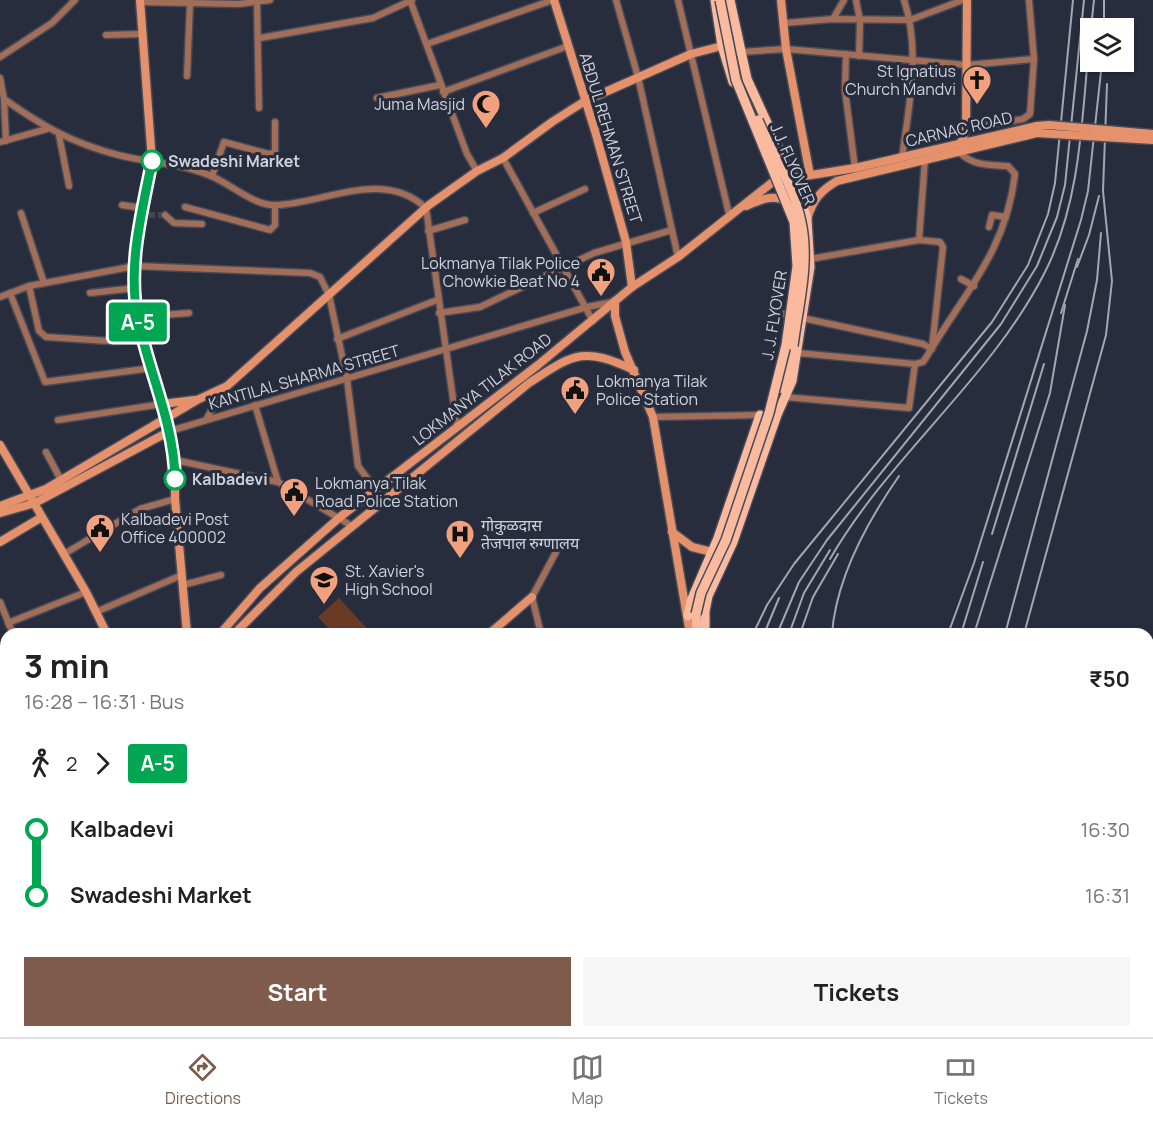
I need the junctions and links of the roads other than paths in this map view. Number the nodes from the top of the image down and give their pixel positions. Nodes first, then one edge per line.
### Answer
1 (75, 0) edge
2 (393, 0) edge
3 (411, 0) edge
4 (554, 0) edge
5 (616, 0) edge
6 (678, 0) edge
7 (715, 0) edge
8 (722, 0) edge
9 (730, 0) edge
10 (781, 0) edge
11 (844, 0) edge
12 (856, 0) edge
13 (903, 0) edge
14 (965, 0) edge
15 (1029, 0) edge
16 (140, 1) edge
17 (263, 1) edge
18 (207, 2) edge
19 (66, 3) edge
20 (190, 4) junction
21 (400, 4) junction
22 (833, 19) junction
23 (910, 20) junction
24 (860, 21) junction
25 (784, 23) junction
26 (142, 34) junction
27 (106, 35) dead end
28 (260, 38) junction
29 (427, 44) junction
30 (568, 46) junction
31 (722, 46) junction
32 (786, 49) junction
33 (741, 52) junction
34 (691, 54) junction
35 (846, 54) junction
36 (859, 56) junction
37 (0, 57) edge
38 (1034, 59) junction
39 (913, 62) junction
40 (967, 65) junction
41 (187, 76) dead end
42 (638, 77) junction
43 (0, 78) edge
44 (441, 88) junction
45 (377, 98) dead end
46 (4, 99) junction
47 (585, 101) junction
48 (259, 108) dead end
49 (2, 116) edge
50 (275, 122) dead end
51 (47, 129) junction
52 (966, 129) junction
53 (1037, 130) junction
54 (1153, 134) edge
55 (59, 135) junction
56 (1153, 140) edge
57 (3, 141) edge
58 (960, 149) junction
59 (503, 158) junction
60 (902, 158) junction
61 (926, 159) junction
62 (152, 161) junction
63 (855, 168) junction
64 (477, 171) junction
65 (810, 175) junction
66 (212, 176) junction
67 (791, 177) junction
68 (774, 181) junction
69 (69, 186) dead end
70 (585, 189) dead end
71 (779, 198) junction
72 (122, 205) dead end
73 (275, 206) junction
74 (185, 207) dead end
75 (426, 208) junction
76 (145, 212) junction
77 (21, 213) dead end
78 (533, 213) junction
79 (729, 214) junction
80 (165, 216) tunnel mouth
81 (1006, 217) junction
82 (807, 219) junction
83 (465, 220) dead end
84 (202, 224) dead end
85 (989, 226) dead end
86 (672, 230) junction
87 (428, 231) junction
88 (919, 240) junction
89 (626, 242) junction
90 (678, 257) junction
91 (810, 259) junction
92 (135, 266) junction
93 (564, 269) junction
94 (961, 279) dead end
95 (44, 283) junction
96 (29, 286) junction
97 (975, 286) junction
98 (632, 287) junction
99 (135, 288) junction
100 (10, 293) junction
101 (90, 293) dead end
102 (329, 295) junction
103 (0, 297) edge
104 (437, 300) junction
105 (615, 301) junction
106 (586, 307) junction
107 (189, 313) dead end
108 (439, 313) junction
109 (784, 314) dead end
110 (137, 317) junction
111 (803, 318) junction
112 (593, 321) junction
113 (337, 339) junction
114 (143, 340) junction
115 (932, 349) junction
116 (445, 351) junction
117 (798, 353) junction
118 (915, 364) junction
119 (152, 368) junction
120 (634, 370) junction
121 (347, 379) junction
122 (224, 387) junction
123 (783, 399) junction
124 (197, 400) junction
125 (162, 404) junction
126 (255, 405) junction
127 (760, 415) joint
128 (653, 417) junction
129 (58, 420) dead end
130 (167, 420) junction
131 (205, 420) junction
132 (457, 427) junction
133 (170, 431) junction
134 (0, 445) edge
135 (46, 452) dead end
136 (174, 460) junction
137 (61, 480) junction
138 (278, 482) junction
139 (376, 490) junction
140 (175, 498) junction
141 (34, 500) junction
142 (0, 506) edge
143 (0, 513) edge
144 (42, 517) junction
145 (340, 517) junction
146 (352, 526) junction
147 (672, 531) junction
148 (0, 542) edge
149 (733, 542) junction
150 (556, 552) dead end
151 (711, 553) junction
152 (64, 554) junction
153 (182, 575) junction
154 (221, 575) dead end
155 (183, 585) junction
156 (86, 592) junction
157 (532, 597) junction
158 (0, 602) edge
159 (96, 612) junction
160 (692, 615) junction
161 (8, 623) junction
162 (10, 628) edge
163 (104, 628) edge
164 (187, 628) edge
165 (225, 628) edge
166 (240, 628) edge
167 (496, 628) edge
168 (540, 628) edge
169 (691, 628) edge
170 (695, 628) edge
171 (705, 628) edge

1 - 19 street
2 - 21 street
3 - 21 street
3 - 29 street
4 - 29 street
4 - 30 main road, ABDUL REHMAN STREET
5 - 42 street
6 - 34 street
7 - 31 main road
8 - 123 main road, J.J. FLYOVER, bridge
8 - 160 main road, J. J. FLYOVER, bridge
9 - 33 main road
10 - 25 main road
11 - 22 street
12 - 24 street
13 - 23 street
14 - 23 street
14 - 40 main road
15 - 38 street
16 - 20 street
16 - 26 main road
17 - 18 street
17 - 28 street
18 - 20 street
19 - 37 street
20 - 41 street
21 - 28 street
22 - 24 street
22 - 25 street
23 - 24 street
23 - 39 street
24 - 36 street
25 - 32 main road
26 - 27 street
26 - 62 main road
28 - 48 street
29 - 44 street
30 - 44 street
30 - 47 main road, ABDUL REHMAN STREET
31 - 33 main road
31 - 34 main road
31 - 68 main road
32 - 33 street
32 - 35 street
32 - 65 main road
33 - 67 main road
34 - 42 main road
34 - 79 street
35 - 36 street
35 - 63 street
36 - 39 street
38 - 40 street
38 - 52 street
39 - 40 street
39 - 60 street
40 - 52 main road
42 - 47 main road
42 - 86 street
43 - 46 street
44 - 45 street
44 - 64 street
46 - 49 street
46 - 51 street
47 - 59 main road
47 - 89 main road, ABDUL REHMAN STREET
49 - 57 street
50 - 66 street
51 - 55 street
51 - 57 street
52 - 58 main road
53 - 54 main road, CARNAC ROAD, bridge
53 - 56 main road, CARNAC ROAD, bridge
53 - 58 main road, CARNAC ROAD
55 - 62 street
55 - 69 street
58 - 60 main road, CARNAC ROAD
58 - 61 main road, CARNAC ROAD
58 - 81 street
59 - 64 main road
59 - 78 street
60 - 63 main road, CARNAC ROAD
61 - 82 main road, CARNAC ROAD
61 - 88 street
62 - 66 street
62 - 76 main road
63 - 65 main road, CARNAC ROAD
64 - 75 main road
65 - 67 main road, CARNAC ROAD
66 - 73 street
67 - 68 main road, CARNAC ROAD
67 - 82 main road
68 - 71 main road
68 - 79 main road, LOKMANYA TILAK ROAD
70 - 78 street
71 - 79 main road
71 - 82 main road
72 - 76 street
73 - 74 street
73 - 75 street
75 - 87 street
75 - 102 main road
76 - 92 main road
77 - 95 street
78 - 93 street
79 - 90 main road, LOKMANYA TILAK ROAD
80 - 84 street
81 - 85 street
81 - 97 street
82 - 91 main road
83 - 87 street
86 - 89 street
86 - 90 street
87 - 104 street
88 - 91 street
88 - 115 street
89 - 93 street
89 - 98 main road, ABDUL REHMAN STREET
90 - 98 main road, LOKMANYA TILAK ROAD
91 - 111 main road
92 - 95 street
92 - 99 main road
92 - 102 street
93 - 106 street
93 - 108 street
94 - 97 street
95 - 96 street
96 - 100 street
96 - 114 street
97 - 115 street
98 - 105 main road, LOKMANYA TILAK ROAD
99 - 101 street
99 - 110 main road
100 - 103 street
100 - 119 street
102 - 113 street
102 - 122 main road
104 - 108 street
104 - 113 street
105 - 106 street, KANTILAL SHARMA STREET
105 - 112 main road, LOKMANYA TILAK ROAD
105 - 120 main road
106 - 112 street
106 - 116 street, KANTILAL SHARMA STREET
107 - 110 street
108 - 116 street
109 - 111 street
110 - 114 main road
111 - 115 street
111 - 117 main road
112 - 132 main road, LOKMANYA TILAK ROAD
113 - 121 street
114 - 119 main road
115 - 118 street
116 - 121 street, KANTILAL SHARMA STREET
116 - 132 street
117 - 118 street
117 - 123 main road
118 - 123 street
119 - 125 main road
120 - 128 main road
120 - 146 main road, LOKMANYA TILAK ROAD
121 - 126 street, KANTILAL SHARMA STREET
121 - 139 street
122 - 124 main road
122 - 131 street
123 - 149 main road
124 - 125 main road
124 - 130 main road
125 - 129 street
125 - 130 main road
126 - 131 street, KANTILAL SHARMA STREET
126 - 138 street
127 - 128 street
127 - 151 main road
128 - 147 main road
130 - 133 main road
130 - 137 main road
131 - 133 street, KANTILAL SHARMA STREET
132 - 139 main road, LOKMANYA TILAK ROAD
133 - 136 main road
133 - 141 main road
134 - 141 main road
135 - 137 street
136 - 138 street
136 - 140 main road
137 - 141 main road
138 - 145 street
139 - 145 main road, LOKMANYA TILAK ROAD
140 - 152 street
140 - 153 main road
141 - 142 main road
141 - 143 main road
141 - 144 main road
144 - 148 main road
144 - 152 main road
145 - 146 street
145 - 165 main road, LOKMANYA TILAK ROAD
146 - 166 main road, LOKMANYA TILAK ROAD
147 - 151 main road
147 - 160 main road
149 - 151 main road
149 - 171 main road
150 - 157 street
151 - 160 main road
152 - 156 main road
153 - 155 main road
153 - 159 street
154 - 155 street
155 - 164 main road
156 - 159 main road
156 - 161 street
157 - 167 main road
157 - 168 street
158 - 161 street
159 - 163 main road
160 - 169 main road
160 - 170 main road, J. J. FLYOVER
161 - 162 street

